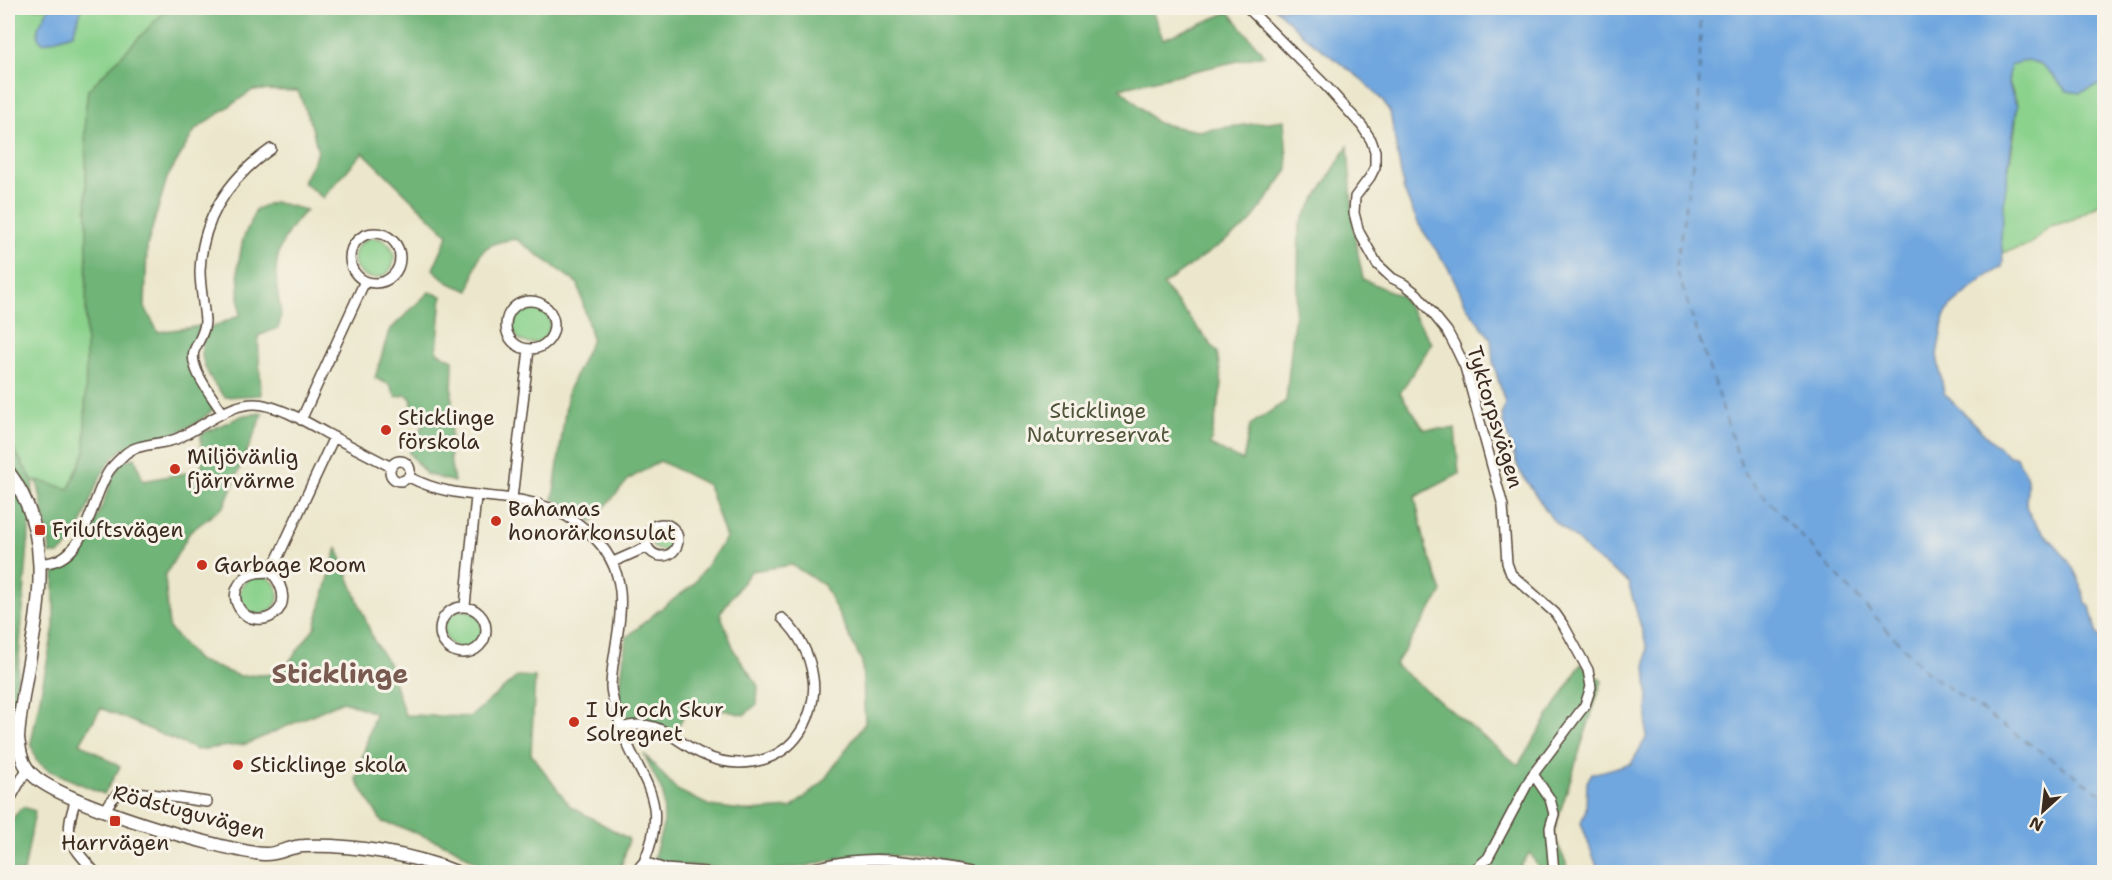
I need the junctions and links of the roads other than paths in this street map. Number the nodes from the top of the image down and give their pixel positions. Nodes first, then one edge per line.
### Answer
1 (1248, 8) edge
2 (271, 149) dead end
3 (364, 281) junction
4 (529, 349) junction
5 (222, 412) junction
6 (301, 420) junction
7 (334, 437) junction
8 (391, 466) junction
9 (8, 471) edge
10 (409, 477) junction
11 (477, 496) junction
12 (512, 499) junction
13 (647, 547) dead end
14 (40, 562) junction
15 (613, 562) junction
16 (271, 572) junction
17 (465, 606) junction
18 (782, 618) dead end
19 (621, 728) junction
20 (27, 769) junction
21 (1533, 774) junction
22 (76, 799) junction
23 (207, 802) dead end
24 (8, 803) edge
25 (105, 810) junction
26 (644, 862) junction
27 (95, 873) edge
28 (456, 873) edge
29 (635, 873) edge
30 (705, 873) edge
31 (791, 873) edge
32 (969, 873) edge
33 (1472, 873) edge
34 (1554, 873) edge

1 - 21 street, Tyktorpsvägen
2 - 5 street
3 - 3 street
3 - 6 street
4 - 4 street
4 - 12 street
5 - 6 street
5 - 14 street
6 - 7 street
7 - 8 street
7 - 16 street
8 - 10 street
8 - 10 street
9 - 14 street
10 - 11 street
11 - 12 street
11 - 17 street
12 - 15 street
13 - 15 street
14 - 20 street
15 - 19 street
16 - 16 street
17 - 17 street
18 - 19 street
19 - 26 street
20 - 22 street, Rödstuguvägen
20 - 24 street
21 - 33 street, Tyktorpsvägen
21 - 34 street
22 - 25 street, Rödstuguvägen
22 - 27 street
23 - 25 street
25 - 28 street, Rödstuguvägen
26 - 29 street
26 - 30 street
31 - 32 street

